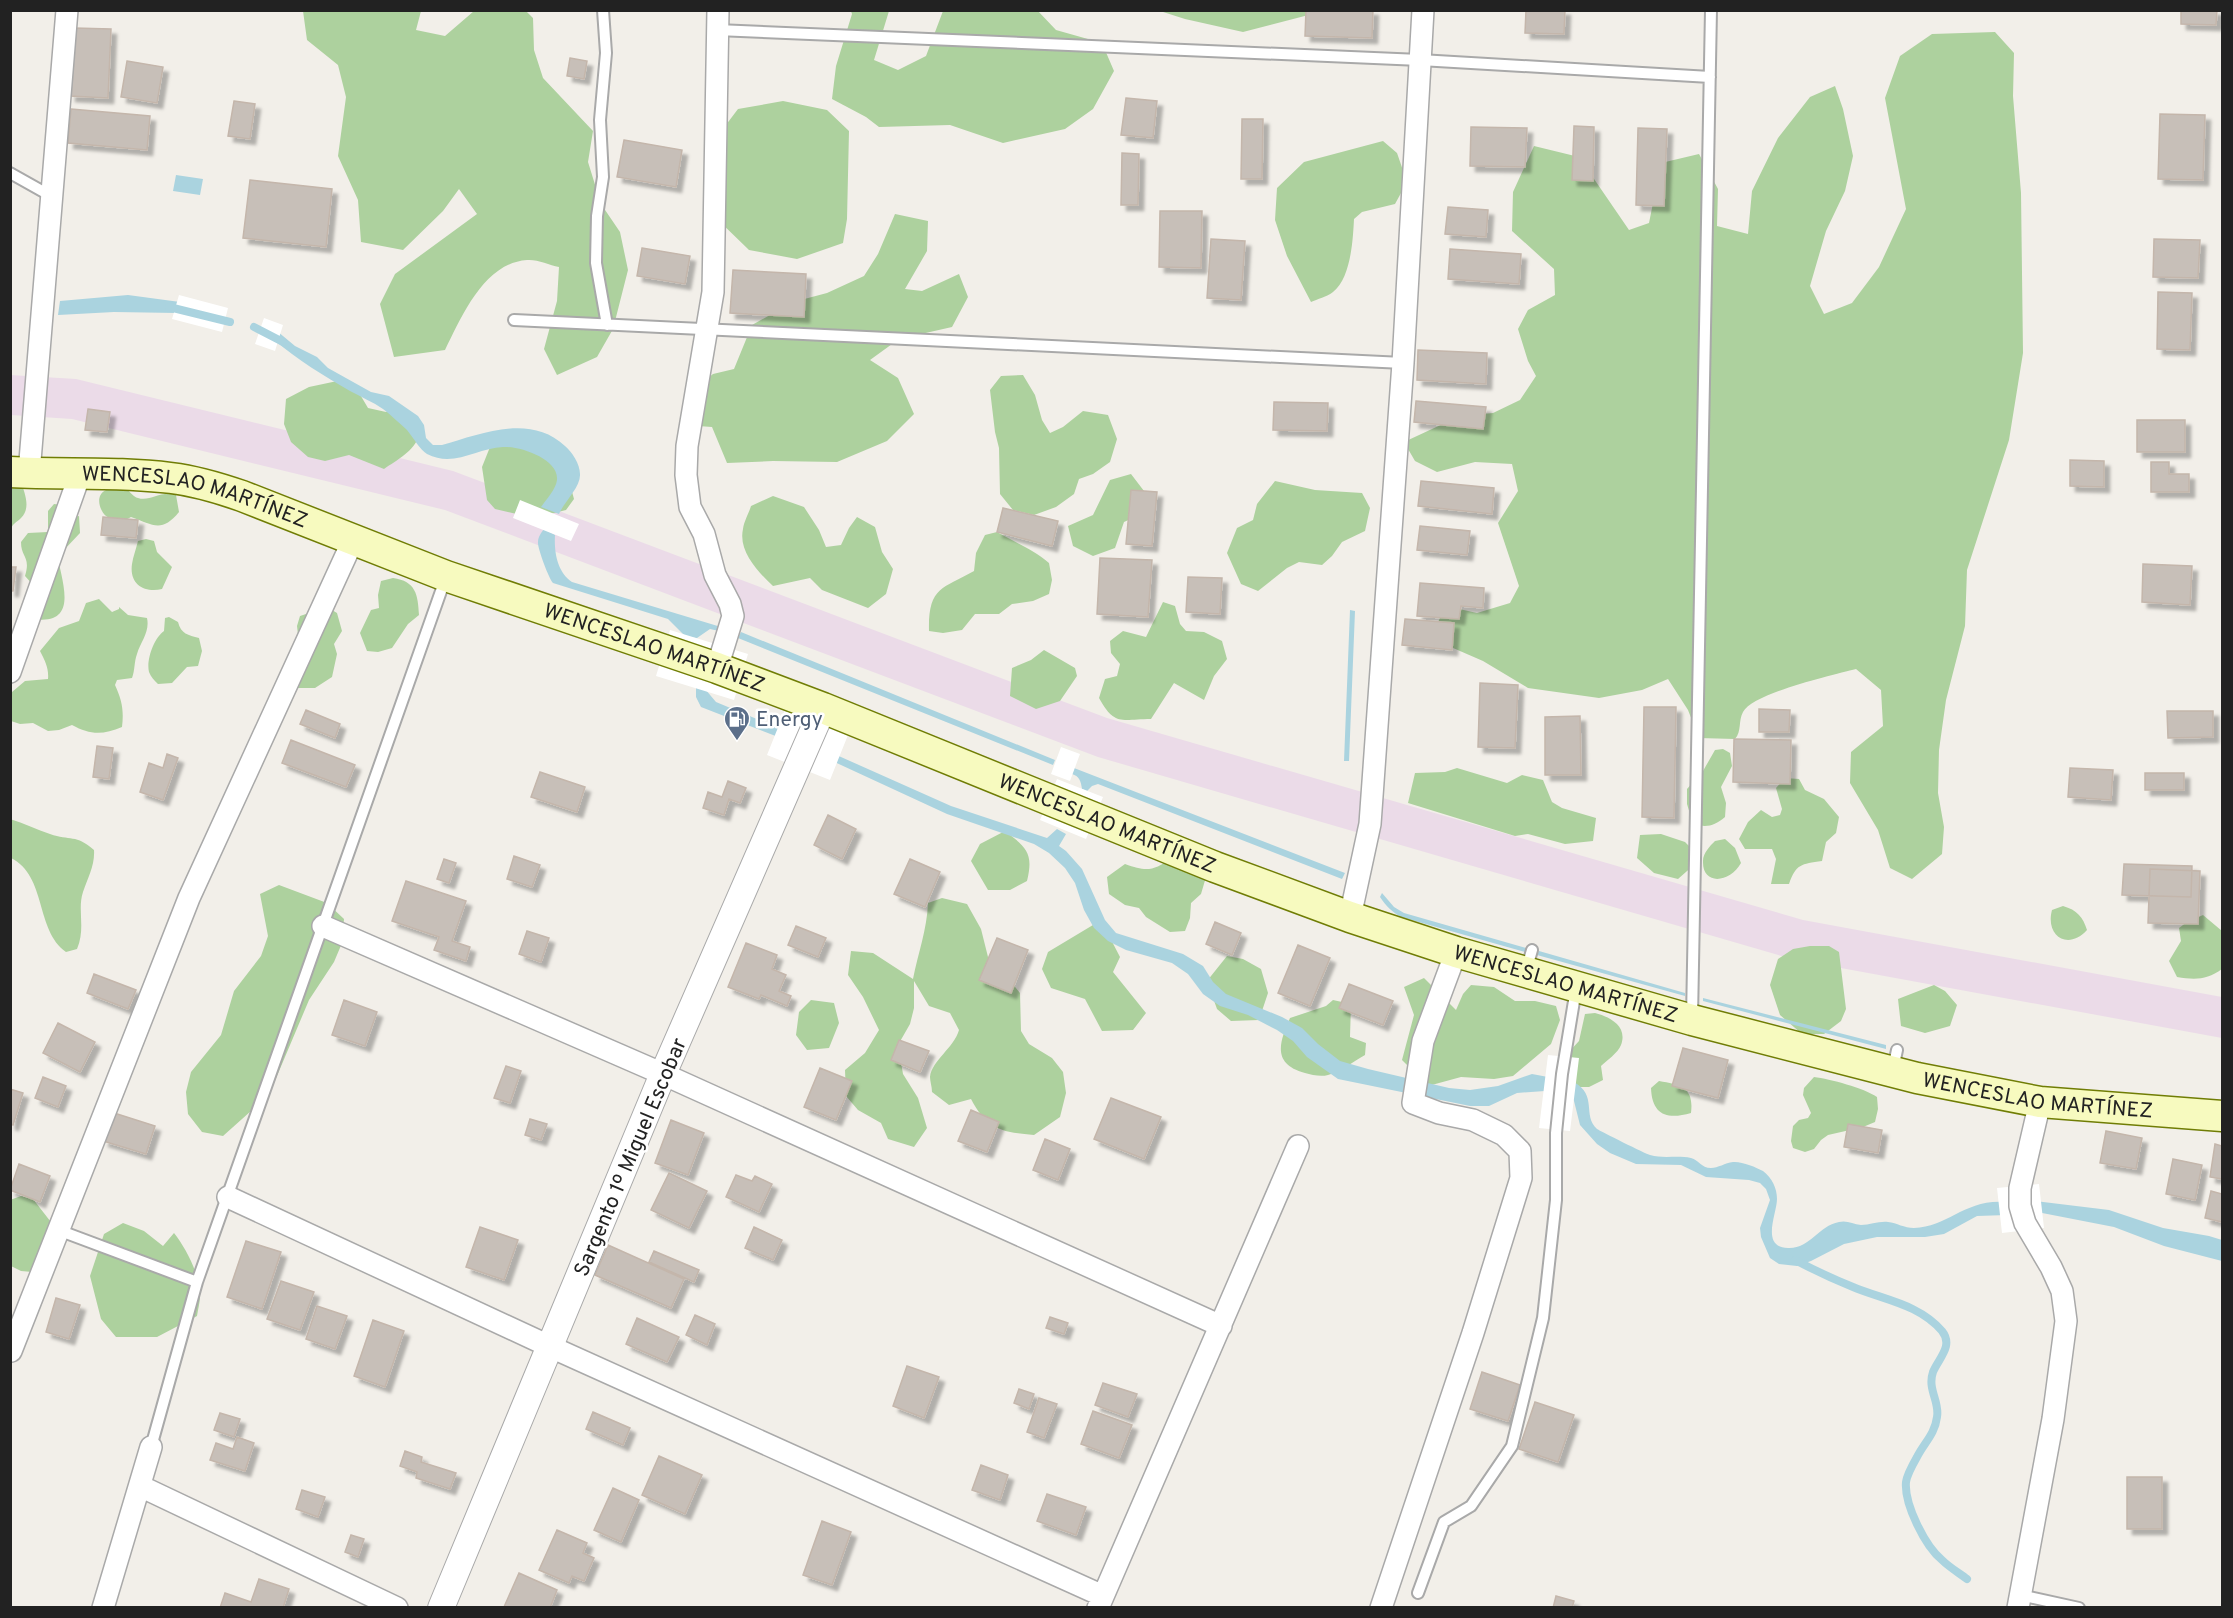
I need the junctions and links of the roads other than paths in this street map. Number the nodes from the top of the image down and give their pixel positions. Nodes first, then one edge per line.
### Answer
1 (67, 10) edge
2 (603, 10) edge
3 (1423, 10) edge
4 (1711, 10) edge
5 (717, 20) edge
6 (1420, 60) junction
7 (1710, 77) junction
8 (10, 173) edge
9 (51, 196) junction
10 (514, 320) dead end
11 (608, 325) junction
12 (707, 330) junction
13 (1403, 363) junction
14 (20, 473) edge
15 (80, 474) junction
16 (354, 538) junction
17 (446, 576) junction
18 (717, 668) junction
19 (10, 672) edge
20 (823, 708) junction
21 (1350, 917) junction
22 (323, 926) junction
23 (1456, 951) junction
24 (1577, 986) junction
25 (1692, 1020) junction
26 (663, 1074) junction
27 (2040, 1102) junction
28 (2223, 1116) edge
29 (1298, 1146) dead end
30 (228, 1197) junction
31 (58, 1230) junction
32 (197, 1282) junction
33 (1221, 1326) junction
34 (551, 1347) junction
35 (11, 1351) edge
36 (151, 1447) joint
37 (140, 1486) junction
38 (1418, 1593) dead end
39 (2019, 1601) edge
40 (1100, 1602) edge
41 (103, 1608) edge
42 (397, 1608) edge
43 (441, 1608) edge
44 (1381, 1608) edge
45 (2079, 1608) edge

1 - 9 street
2 - 11 lane
3 - 6 street
4 - 7 lane
5 - 6 lane
5 - 12 street
6 - 7 lane
6 - 13 street
7 - 25 lane
8 - 9 lane
9 - 14 street
10 - 11 lane
11 - 12 lane
12 - 13 lane
12 - 18 street
13 - 21 street
14 - 15 main road, WENCESLAO MARTÍNEZ
15 - 16 main road, WENCESLAO MARTÍNEZ
15 - 19 street
16 - 17 main road, WENCESLAO MARTÍNEZ
16 - 31 street
17 - 18 main road, WENCESLAO MARTÍNEZ
17 - 22 lane
18 - 20 main road, WENCESLAO MARTÍNEZ
20 - 21 main road, WENCESLAO MARTÍNEZ
20 - 26 street, Sargento 1º Miguel Escobar
21 - 23 main road, WENCESLAO MARTÍNEZ
22 - 26 street
22 - 30 lane
23 - 24 main road, WENCESLAO MARTÍNEZ
23 - 44 street
24 - 25 main road, WENCESLAO MARTÍNEZ
24 - 38 lane
25 - 27 main road, WENCESLAO MARTÍNEZ
26 - 33 street
26 - 34 street, Sargento 1º Miguel Escobar
27 - 28 main road, WENCESLAO MARTÍNEZ
27 - 39 street
29 - 33 street
30 - 32 lane
30 - 34 street
31 - 32 lane
31 - 35 street
32 - 36 lane
33 - 40 street
34 - 40 street
34 - 43 street, Sargento 1º Miguel Escobar
36 - 37 street
37 - 41 street
37 - 42 street
39 - 45 lane

